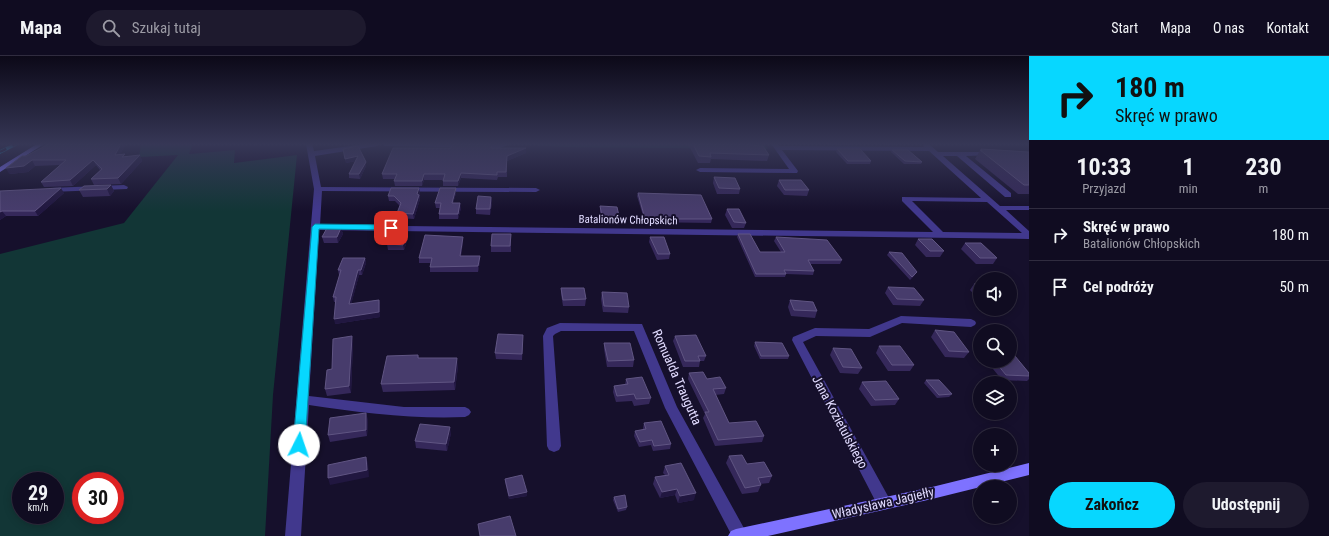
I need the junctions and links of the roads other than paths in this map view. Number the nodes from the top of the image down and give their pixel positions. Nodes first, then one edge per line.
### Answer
1 (313, 166) edge
2 (791, 166) edge
3 (950, 166) edge
4 (974, 166) edge
5 (700, 170) dead end
6 (124, 186) dead end
7 (318, 189) junction
8 (536, 190) dead end
9 (39, 191) edge
10 (1008, 195) dead end
11 (989, 200) junction
12 (998, 208) junction
13 (1029, 208) edge
14 (315, 227) junction
15 (941, 235) junction
16 (1029, 235) edge
17 (971, 323) dead end
18 (303, 400) junction
19 (465, 412) dead end
20 (554, 446) dead end
21 (1029, 469) edge
22 (884, 503) junction
23 (738, 535) edge
24 (293, 536) edge

1 - 7 street
2 - 5 street
3 - 11 street
4 - 10 street
6 - 9 street
7 - 8 street
7 - 14 street
11 - 12 street
11 - 15 street
12 - 13 street
12 - 16 street
14 - 15 street, Batalionów Chłopskich
14 - 18 street
15 - 16 street, Batalionów Chłopskich
17 - 22 street, Jana Kozietulskiego
18 - 19 street
18 - 24 street
20 - 23 street, Romualda Traugutta
21 - 22 main road, Władysława Jagiełły
22 - 23 main road, Władysława Jagiełły

